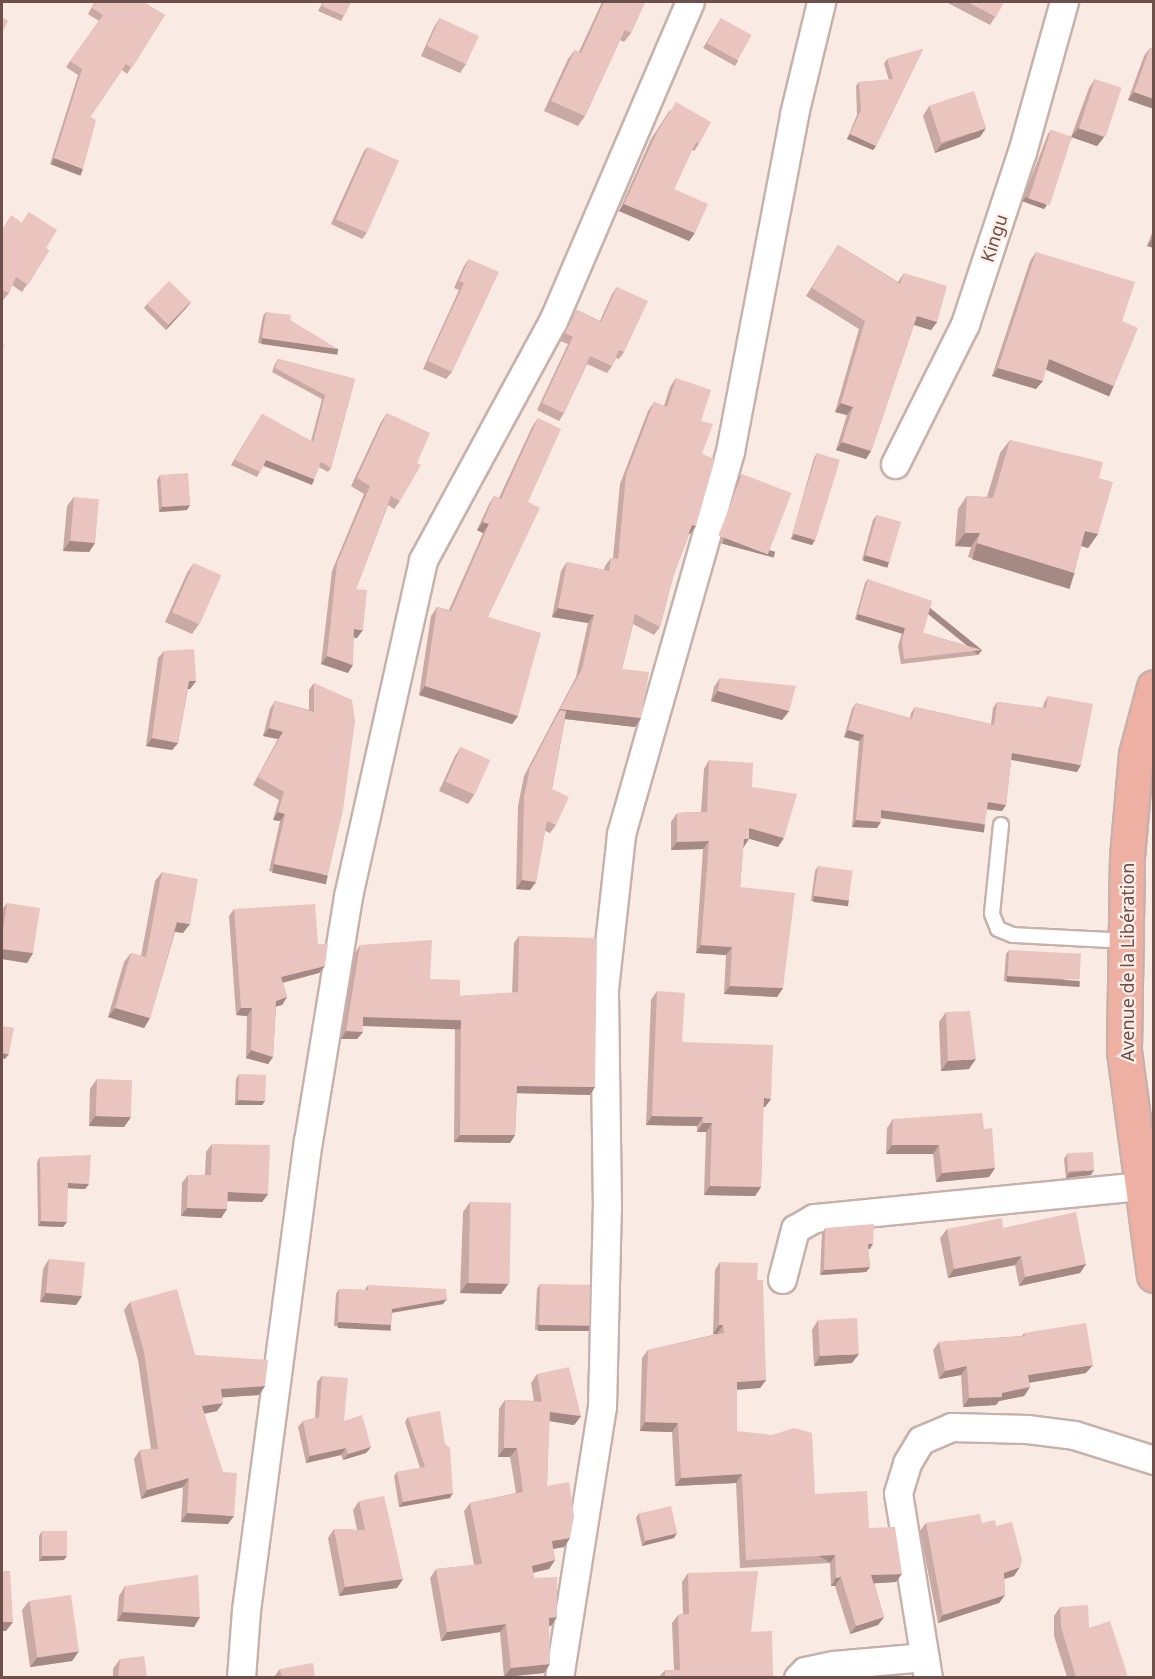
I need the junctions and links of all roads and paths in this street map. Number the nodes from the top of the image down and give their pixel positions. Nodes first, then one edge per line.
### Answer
1 (690, 2) edge
2 (821, 2) edge
3 (1064, 2) edge
4 (895, 464) dead end
5 (1154, 687) edge
6 (1001, 825) dead end
7 (1126, 941) junction
8 (1141, 1186) junction
9 (1154, 1275) edge
10 (782, 1279) dead end
11 (1154, 1460) edge
12 (926, 1667) edge
13 (241, 1677) edge
14 (559, 1677) edge
15 (798, 1677) edge

1 - 13 street
2 - 14 street
3 - 4 street, Kingu
5 - 7 highway, Avenue de la Libération
6 - 7 lane
7 - 8 highway, Avenue de la Libération
8 - 9 highway, Avenue de la Libération
8 - 10 street
11 - 12 street
12 - 15 street

